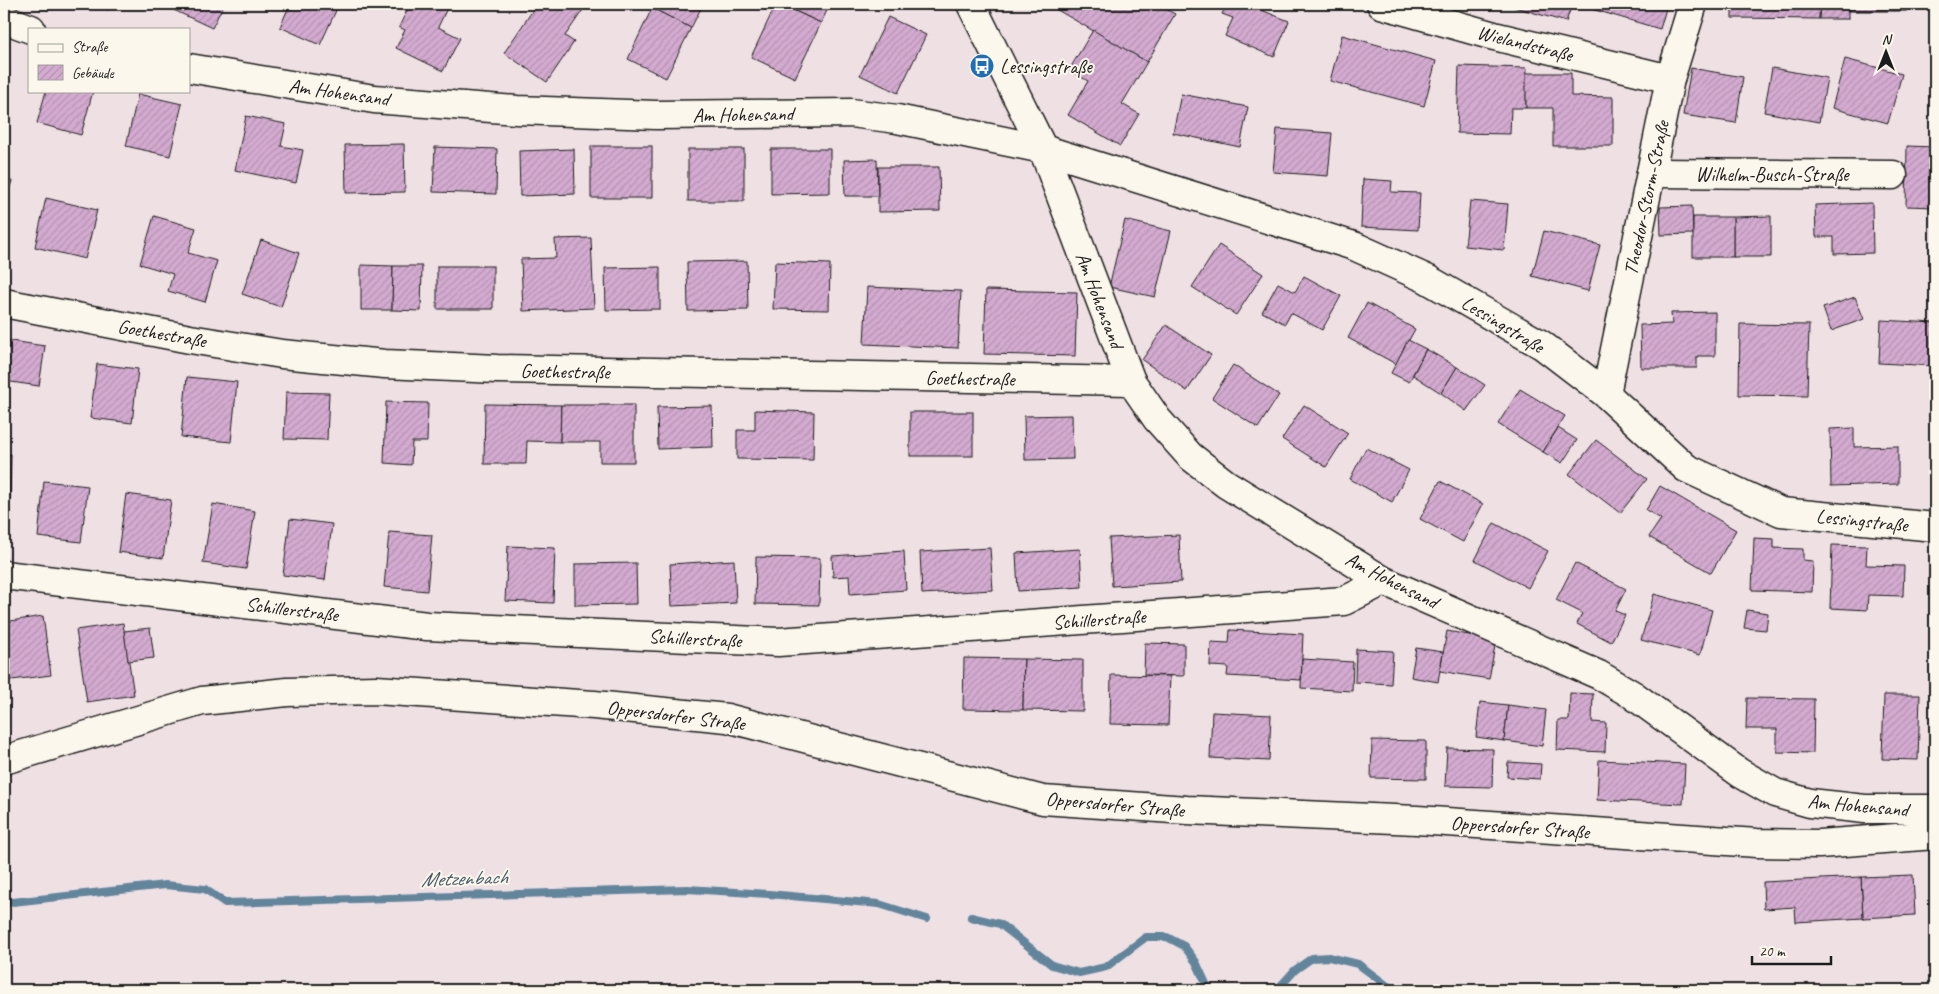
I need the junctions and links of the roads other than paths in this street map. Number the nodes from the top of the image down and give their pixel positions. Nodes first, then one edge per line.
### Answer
1 (971, 4) edge
2 (1381, 4) edge
3 (1693, 4) edge
4 (4, 19) edge
5 (28, 28) edge
6 (190, 68) edge
7 (1670, 79) junction
8 (1043, 149) junction
9 (1651, 173) junction
10 (1893, 175) dead end
11 (4, 303) edge
12 (1131, 381) junction
13 (1606, 394) junction
14 (1935, 527) edge
15 (4, 575) edge
16 (1384, 581) junction
17 (4, 760) edge
18 (1935, 810) edge
19 (1935, 835) edge

1 - 8 street
2 - 7 street, Wielandstraße
3 - 7 street, Theodor-Storm-Straße
4 - 5 street
6 - 8 street, Am Hohensand
7 - 9 street, Theodor-Storm-Straße
8 - 12 street, Am Hohensand
8 - 13 street, Lessingstraße
9 - 10 street, Wilhelm-Busch-Straße
9 - 13 street, Theodor-Storm-Straße
11 - 12 street, Goethestraße
12 - 16 street, Am Hohensand
13 - 14 street, Lessingstraße
15 - 16 street, Schillerstraße
16 - 18 street, Am Hohensand
17 - 19 street, Oppersdorfer Straße

